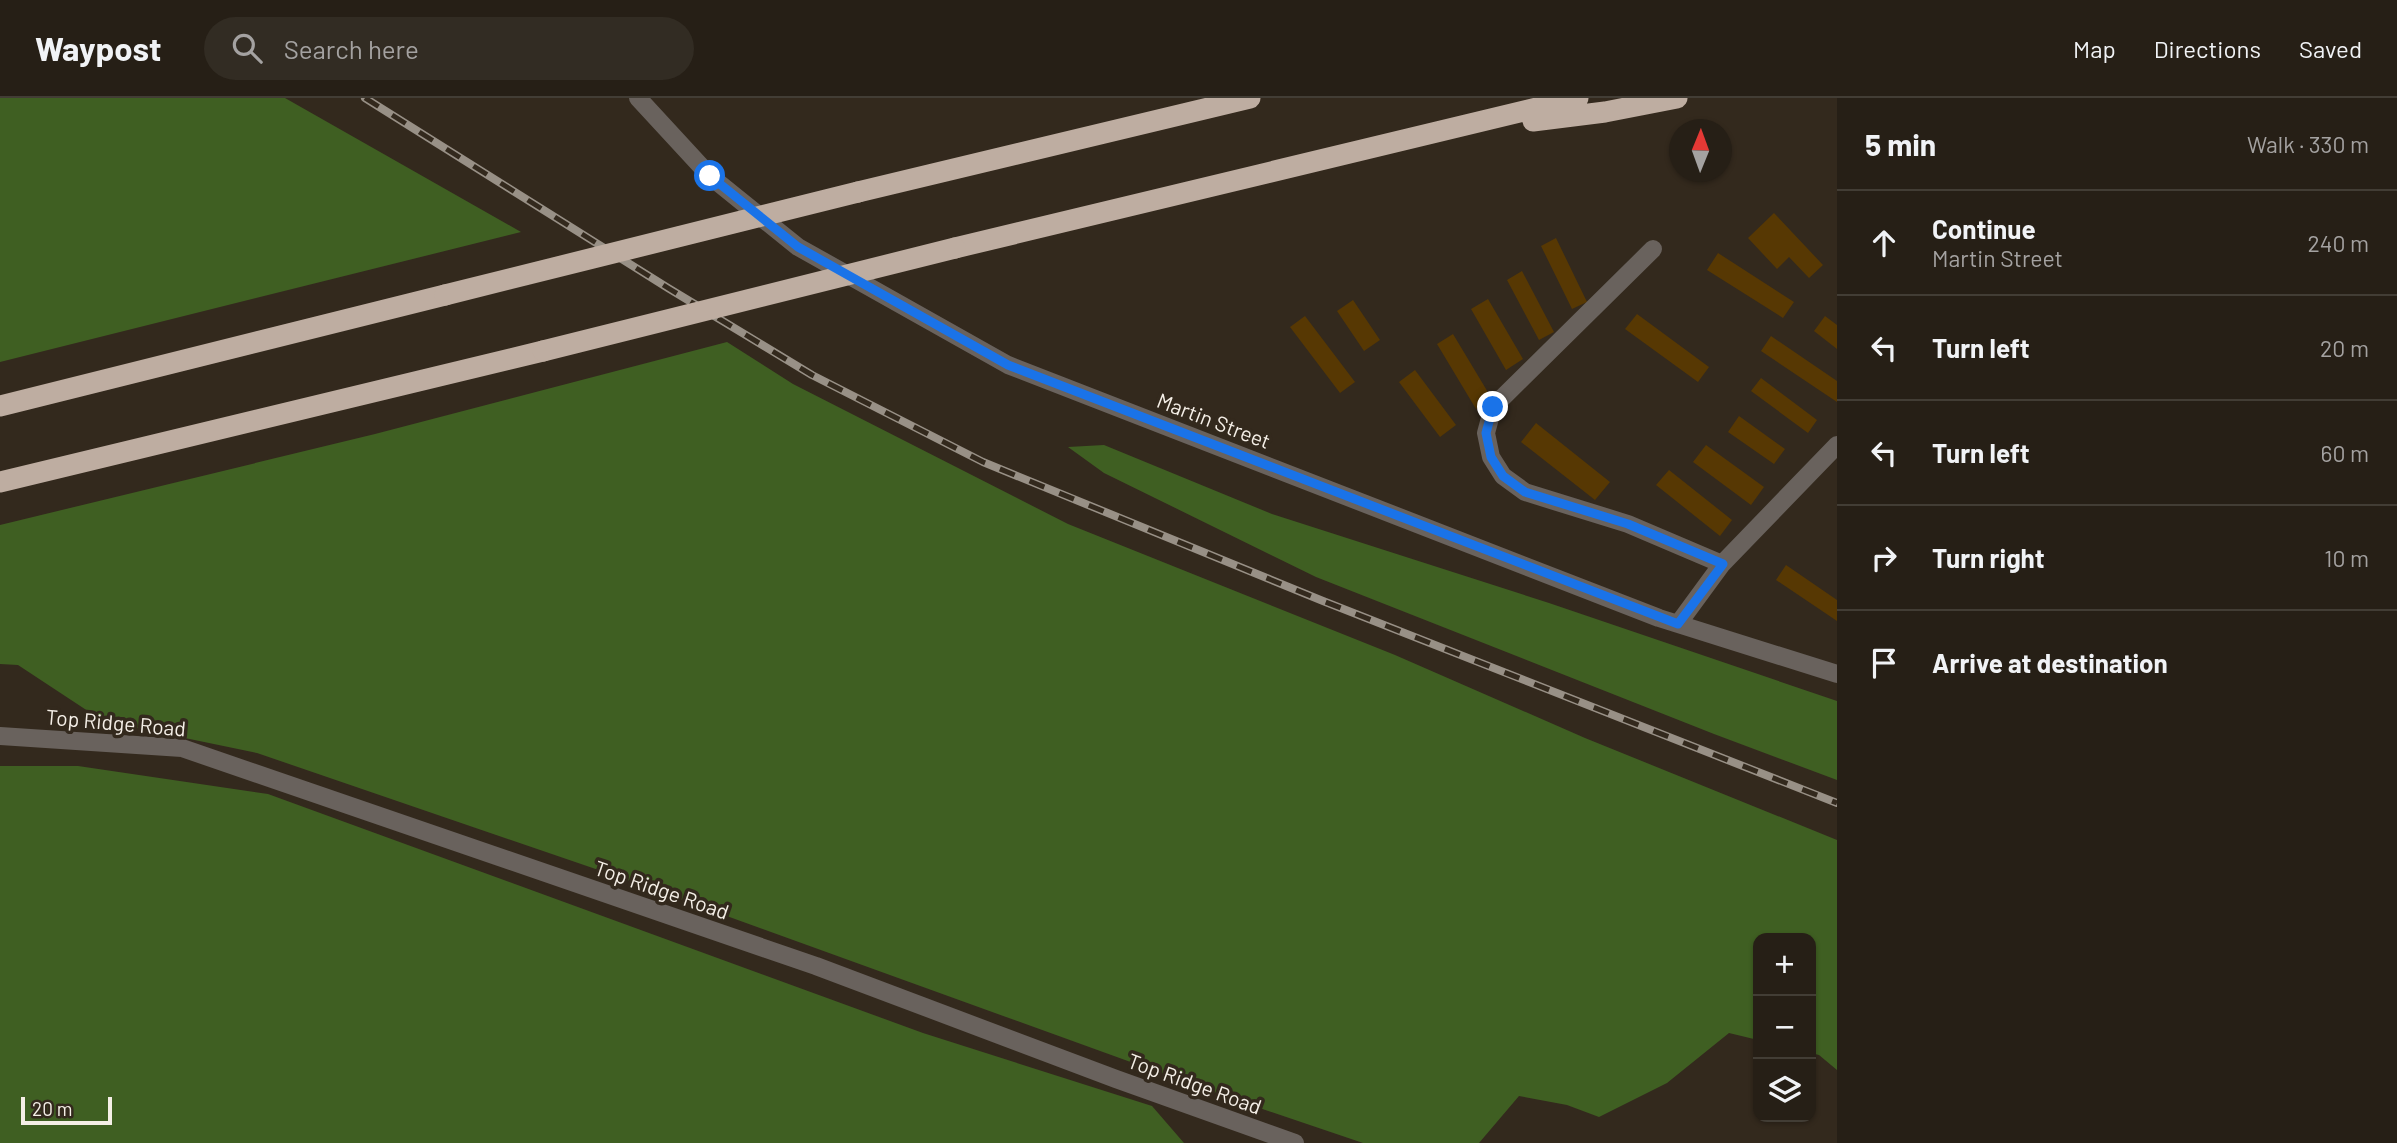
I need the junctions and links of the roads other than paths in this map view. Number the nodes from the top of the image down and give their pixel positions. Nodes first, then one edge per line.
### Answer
1 (638, 98) edge
2 (1250, 98) edge
3 (1578, 98) edge
4 (1677, 98) edge
5 (1434, 134) junction
6 (1653, 248) dead end
7 (0, 406) edge
8 (1837, 445) edge
9 (0, 482) edge
10 (1723, 564) junction
11 (1678, 624) junction
12 (1837, 674) edge
13 (0, 736) edge
14 (1295, 1143) edge

1 - 11 street, Martin Street
2 - 7 highway, bridge
3 - 5 highway
4 - 5 highway
5 - 9 highway, bridge
6 - 10 street
8 - 10 street
10 - 11 street
11 - 12 street, Martin Street
13 - 14 street, Top Ridge Road

